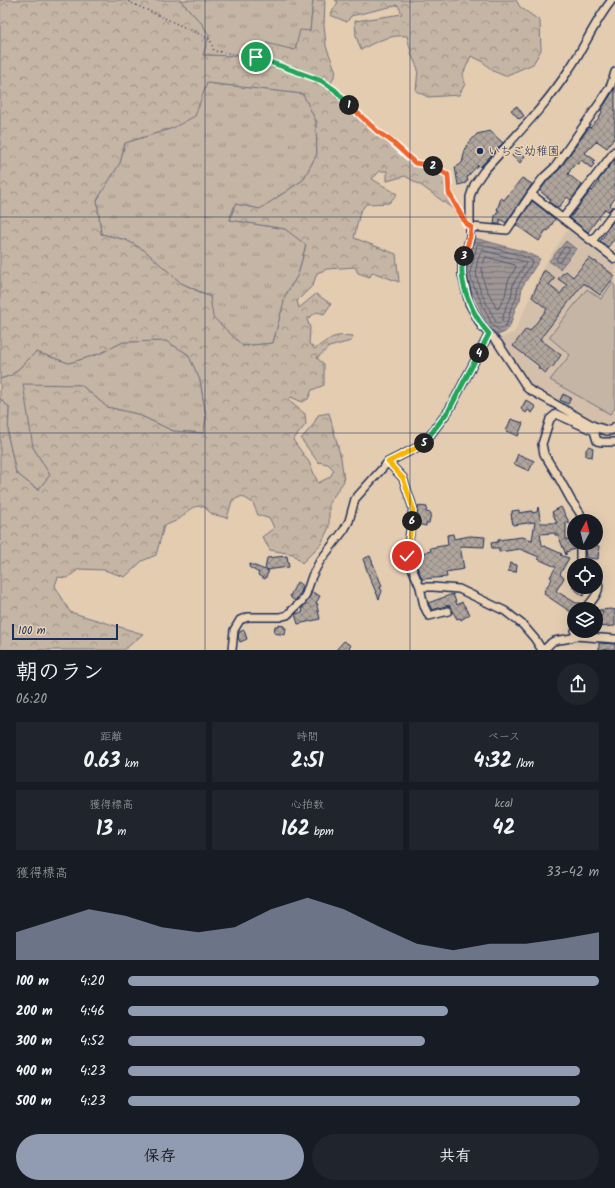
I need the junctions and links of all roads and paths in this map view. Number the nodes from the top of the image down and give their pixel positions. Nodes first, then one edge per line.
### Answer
1 (125, 0) edge
2 (612, 0) edge
3 (615, 72) edge
4 (613, 86) edge
5 (615, 151) edge
6 (531, 194) junction
7 (615, 211) edge
8 (563, 218) junction
9 (471, 227) junction
10 (592, 241) junction
11 (615, 259) edge
12 (489, 334) junction
13 (615, 427) edge
14 (595, 429) junction
15 (615, 442) edge
16 (388, 462) junction
17 (580, 514) edge
18 (420, 587) junction
19 (448, 611) dead end
20 (572, 638) edge
21 (603, 638) edge
22 (615, 639) edge
23 (232, 650) edge

1 - 9 path
2 - 9 street
3 - 4 street
4 - 6 street
5 - 8 street
6 - 8 street
6 - 9 street
7 - 10 street
8 - 10 street
9 - 12 street
10 - 11 street
12 - 14 street
12 - 16 street
13 - 14 street
14 - 15 street
14 - 17 street
16 - 18 street
16 - 23 street
18 - 19 street
18 - 20 street
21 - 22 street

